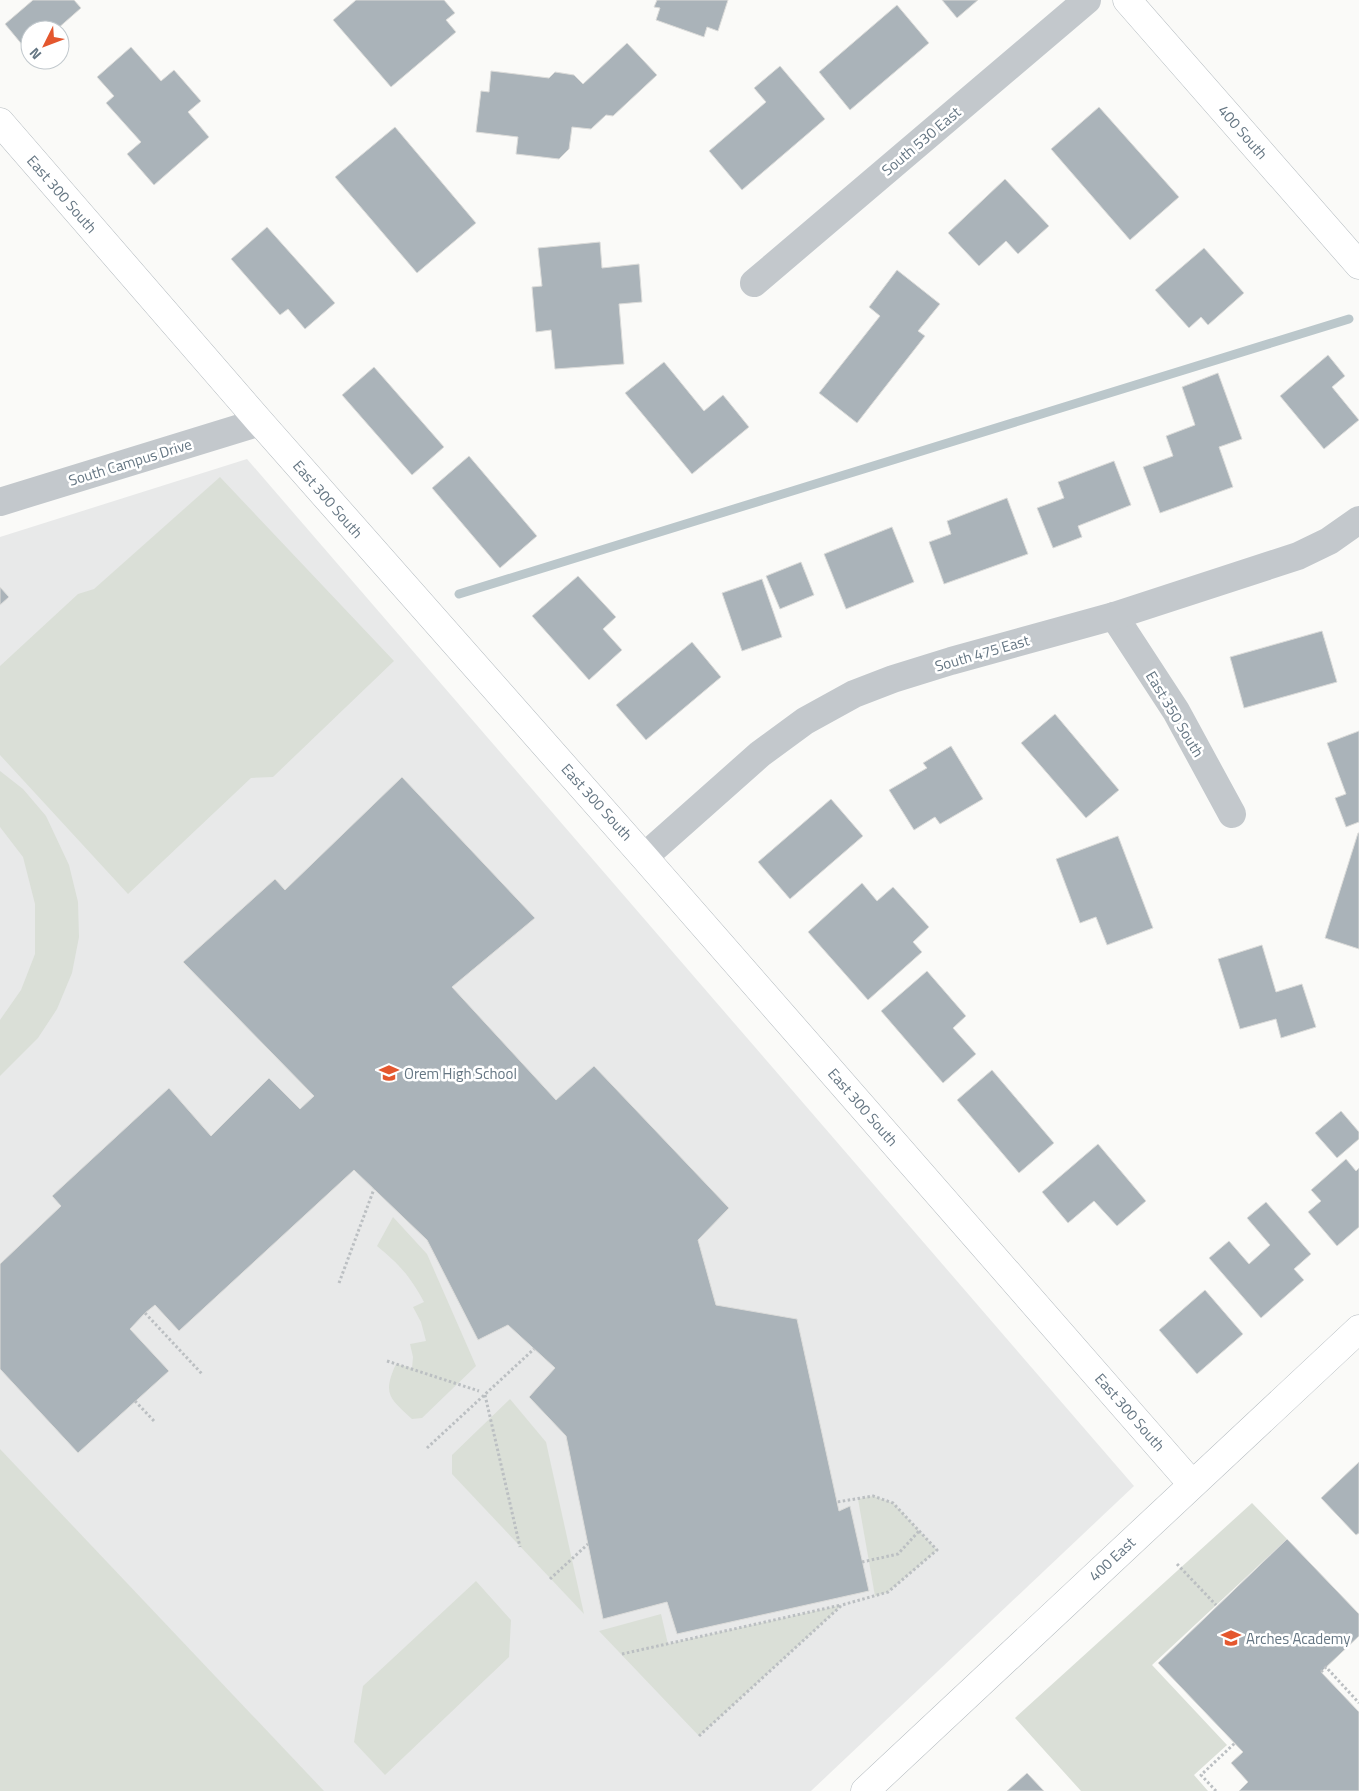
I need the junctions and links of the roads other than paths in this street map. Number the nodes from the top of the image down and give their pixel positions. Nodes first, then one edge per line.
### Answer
1 (1087, 0) edge
2 (1127, 0) edge
3 (0, 122) edge
4 (1359, 265) edge
5 (754, 283) dead end
6 (260, 422) junction
7 (0, 502) edge
8 (1359, 520) edge
9 (1114, 616) junction
10 (1232, 814) dead end
11 (644, 857) junction
12 (1359, 1329) edge
13 (1192, 1484) junction
14 (865, 1791) edge

1 - 5 street, South 530 East
2 - 4 street, 400 South
3 - 6 street, East 300 South
6 - 7 street, South Campus Drive
6 - 11 street, East 300 South
8 - 9 street, South 475 East
9 - 10 street, East 350 South
9 - 11 street, South 475 East
11 - 13 street, East 300 South
12 - 13 street, 400 East
13 - 14 street, 400 East

